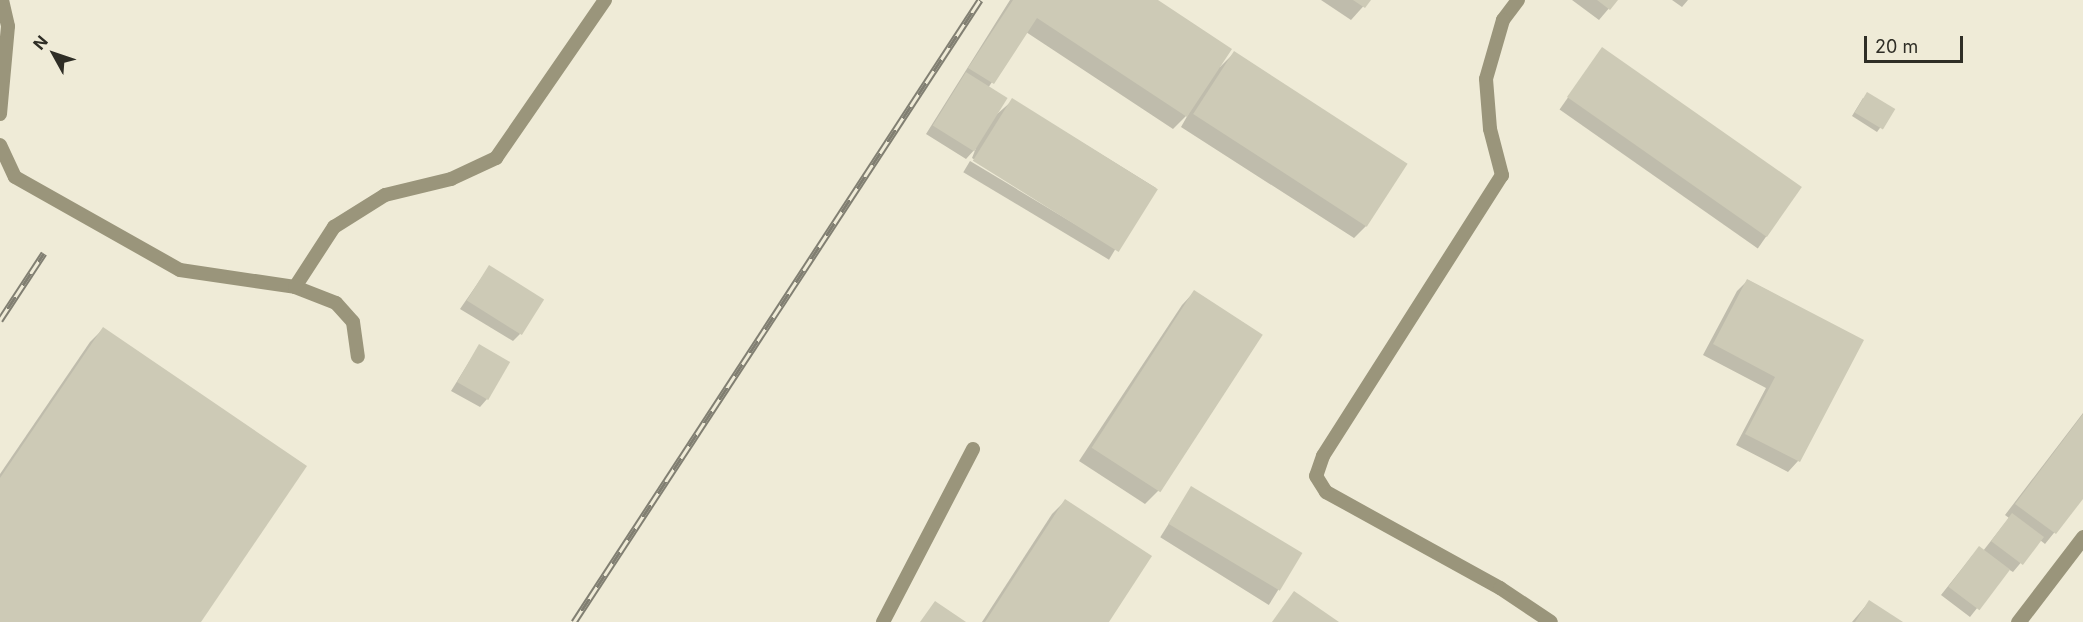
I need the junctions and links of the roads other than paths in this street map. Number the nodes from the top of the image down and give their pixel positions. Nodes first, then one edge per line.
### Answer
1 (2, 0) edge
2 (605, 0) edge
3 (1518, 0) edge
4 (0, 114) edge
5 (0, 144) edge
6 (295, 287) junction
7 (358, 357) dead end
8 (973, 449) dead end
9 (2083, 537) edge
10 (883, 622) edge
11 (1551, 622) edge
12 (2018, 622) edge

1 - 4 lane
2 - 6 lane
3 - 11 lane
5 - 6 lane
6 - 7 lane
8 - 10 lane
9 - 12 street

